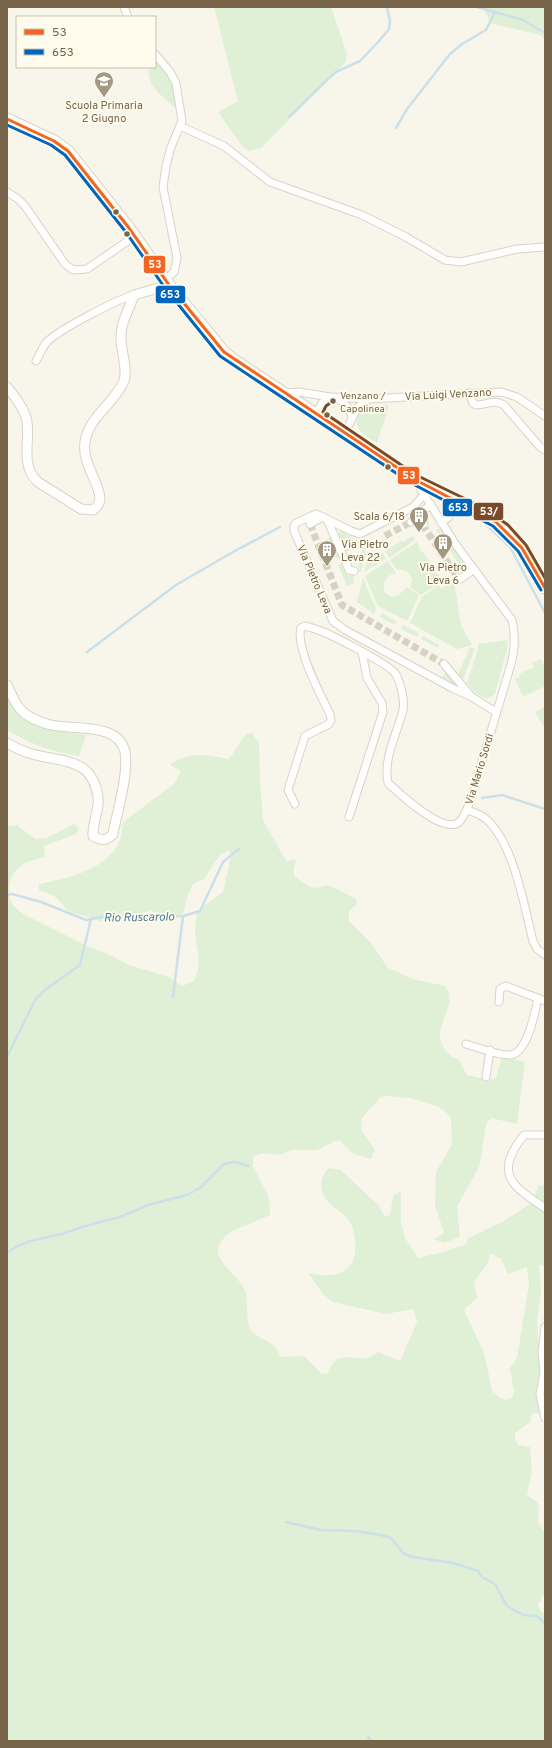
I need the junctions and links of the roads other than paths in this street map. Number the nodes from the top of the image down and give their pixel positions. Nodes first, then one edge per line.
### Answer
1 (156, 55) edge
2 (7, 119) edge
3 (180, 126) junction
4 (7, 192) edge
5 (135, 236) junction
6 (545, 247) edge
7 (167, 283) junction
8 (134, 295) junction
9 (36, 361) dead end
10 (7, 387) edge
11 (469, 393) junction
12 (285, 394) junction
13 (330, 398) junction
14 (368, 399) junction
15 (316, 414) junction
16 (545, 416) edge
17 (352, 417) junction
18 (345, 433) junction
19 (545, 450) edge
20 (414, 479) junction
21 (425, 494) junction
22 (460, 502) junction
23 (430, 504) junction
24 (418, 516) junction
25 (325, 518) junction
26 (411, 522) tunnel mouth
27 (440, 523) junction
28 (310, 524) dead end
29 (424, 524) tunnel mouth
30 (473, 570) junction
31 (354, 571) dead end
32 (458, 578) dead end
33 (545, 588) edge
34 (362, 652) junction
35 (444, 664) tunnel mouth
36 (7, 685) edge
37 (470, 696) junction
38 (496, 712) junction
39 (7, 743) edge
40 (295, 804) dead end
41 (466, 810) junction
42 (349, 817) dead end
43 (545, 955) edge
44 (542, 1000) edge
45 (499, 1002) dead end
46 (466, 1044) dead end
47 (490, 1050) junction
48 (486, 1077) dead end
49 (545, 1135) edge
50 (545, 1208) edge
51 (545, 1326) edge
52 (545, 1418) edge

1 - 3 street
2 - 5 main road
3 - 6 street
3 - 7 street
4 - 5 street
5 - 7 main road
7 - 8 street
7 - 12 main road
8 - 9 street
8 - 10 street
11 - 14 street, Via Luigi Venzano
11 - 16 street, Via Luigi Venzano
11 - 19 street
12 - 13 street, Via Luigi Venzano
12 - 15 main road
13 - 14 street, Via Luigi Venzano
13 - 15 street
13 - 17 street
14 - 17 street
15 - 18 main road
17 - 18 street
18 - 20 main road
20 - 21 street, Via Mario Sordi
20 - 22 main road
21 - 23 street, Via Mario Sordi
21 - 25 street
22 - 27 street
22 - 33 main road
23 - 24 street
23 - 27 street, Via Mario Sordi
24 - 26 street
24 - 29 street
25 - 28 street
25 - 31 street
25 - 37 street, Via Pietro Leva
27 - 30 street, Via Mario Sordi
30 - 32 street
30 - 38 street, Via Mario Sordi
34 - 40 street, Via Mario Sordi
34 - 41 street, Via Mario Sordi
34 - 42 street
35 - 37 street
36 - 39 street
37 - 38 street, Via Pietro Leva
38 - 41 street, Via Mario Sordi
41 - 43 street
44 - 45 street
44 - 47 street
46 - 47 street
47 - 48 street
49 - 50 street
51 - 52 street

